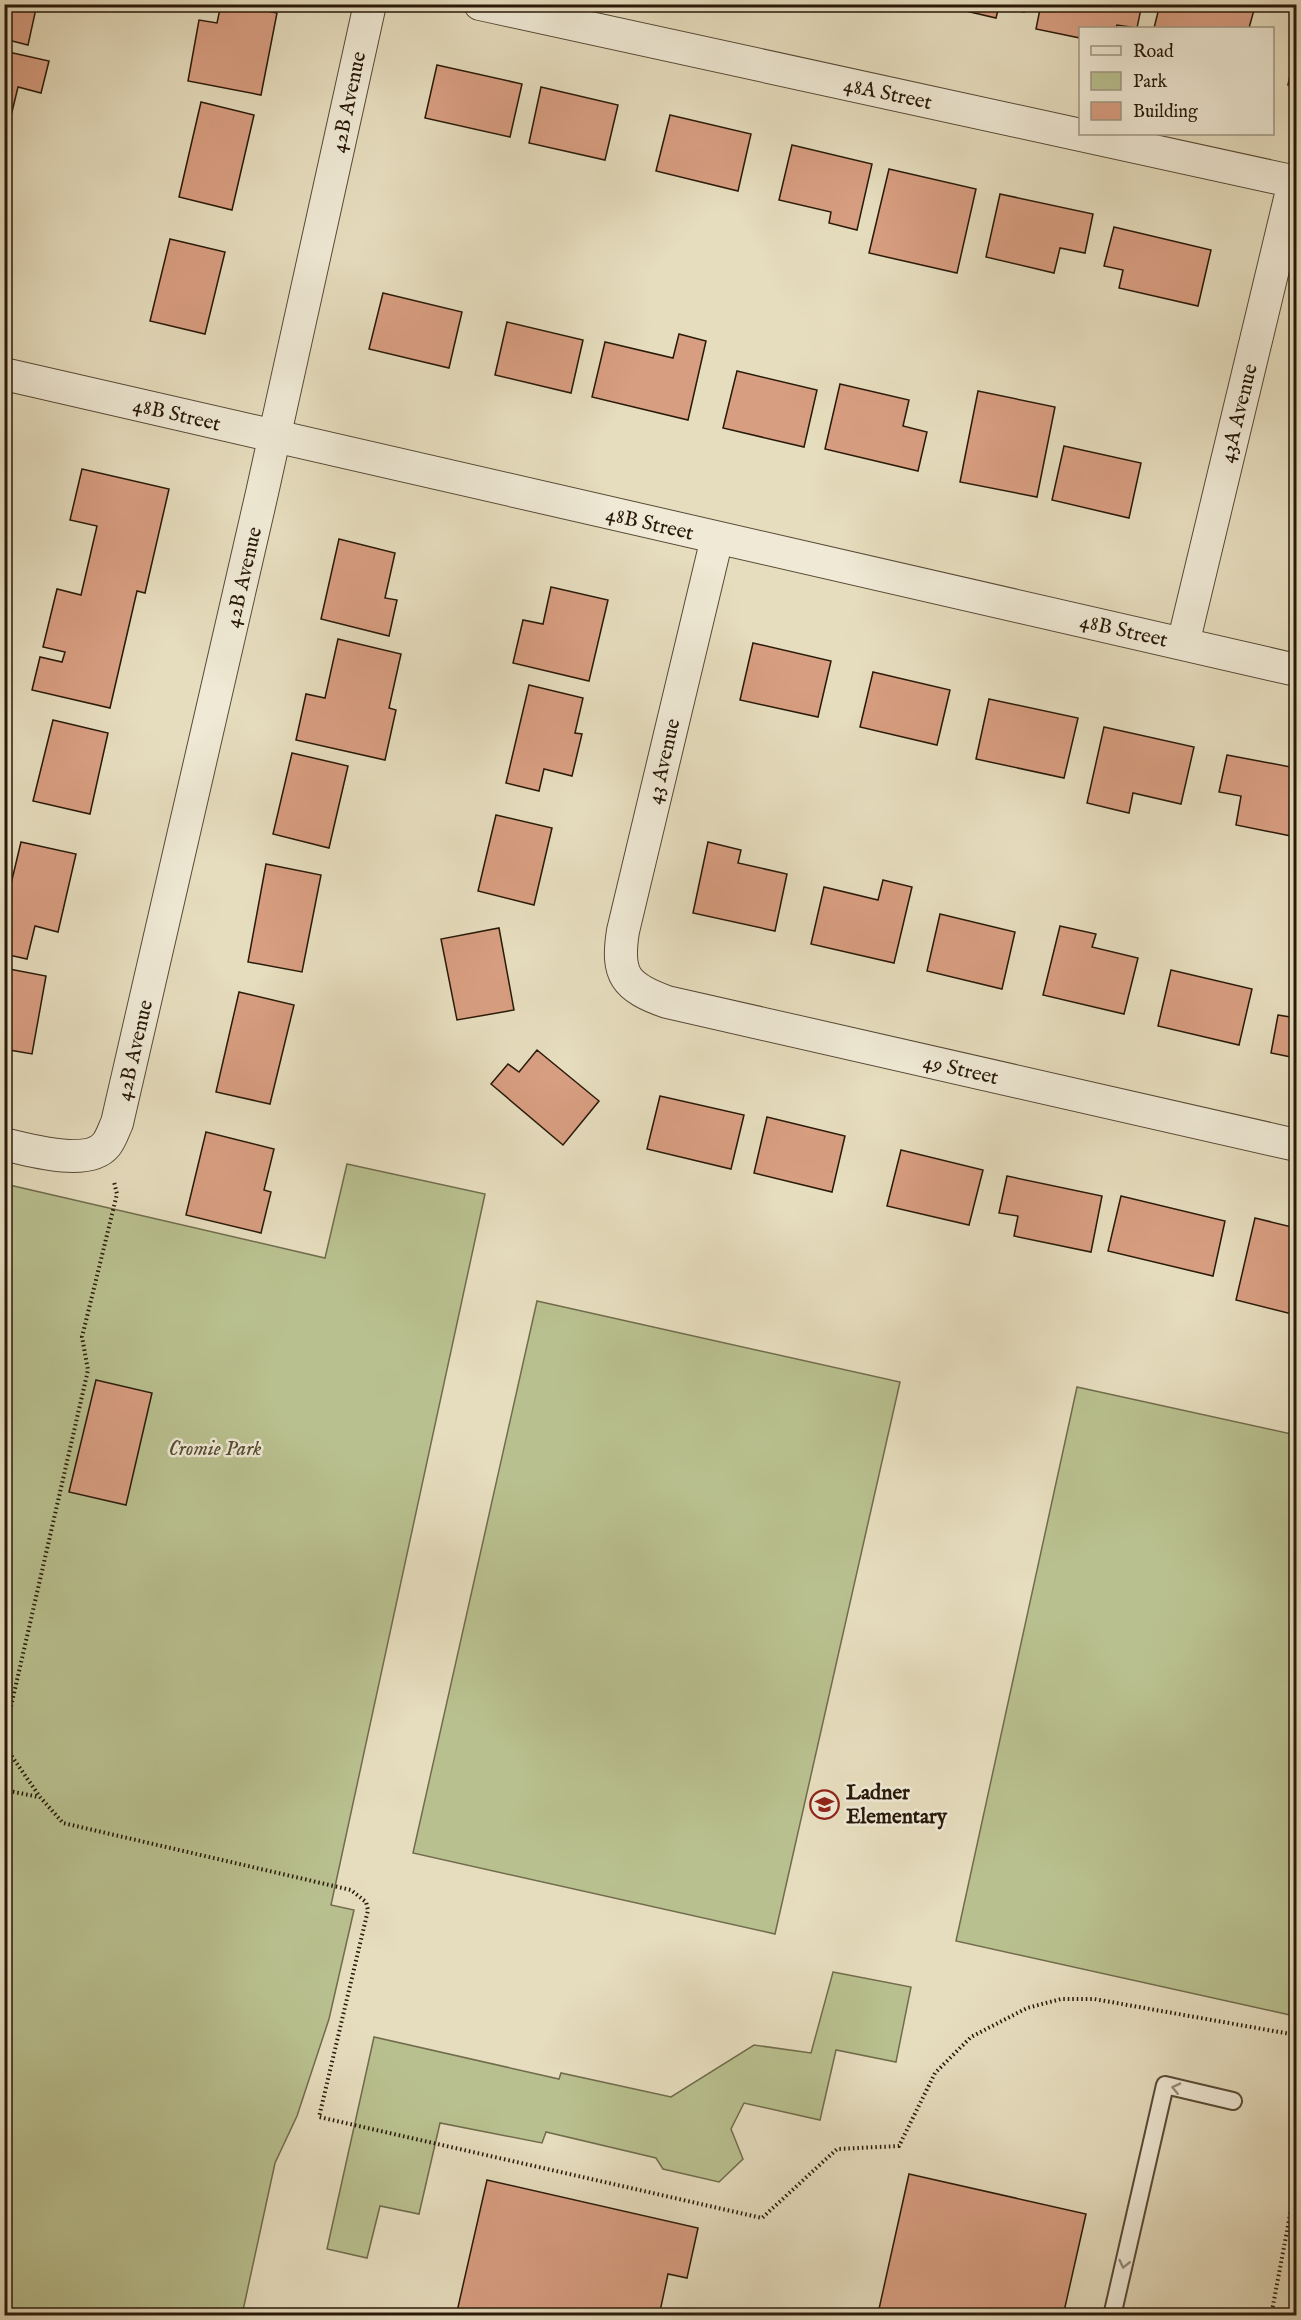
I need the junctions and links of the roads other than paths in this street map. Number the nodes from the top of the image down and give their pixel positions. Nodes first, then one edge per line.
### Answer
1 (370, 4) edge
2 (480, 4) edge
3 (1079, 135) edge
4 (1080, 135) edge
5 (1295, 182) edge
6 (4, 374) edge
7 (275, 436) junction
8 (717, 538) junction
9 (1183, 644) junction
10 (1296, 670) edge
11 (630, 982) joint
12 (4, 1144) edge
13 (1296, 1145) edge
14 (1233, 2100) dead end
15 (1112, 2316) edge

1 - 7 street, 42B Avenue
2 - 3 street, 48A Street
4 - 5 street, 48A Street
5 - 9 street, 43A Avenue
6 - 7 street, 48B Street
7 - 8 street, 48B Street
7 - 12 street, 42B Avenue
8 - 9 street, 48B Street
8 - 11 street, 43 Avenue
9 - 10 street, 48B Street
11 - 13 street, 49 Street
14 -> 15 lane

